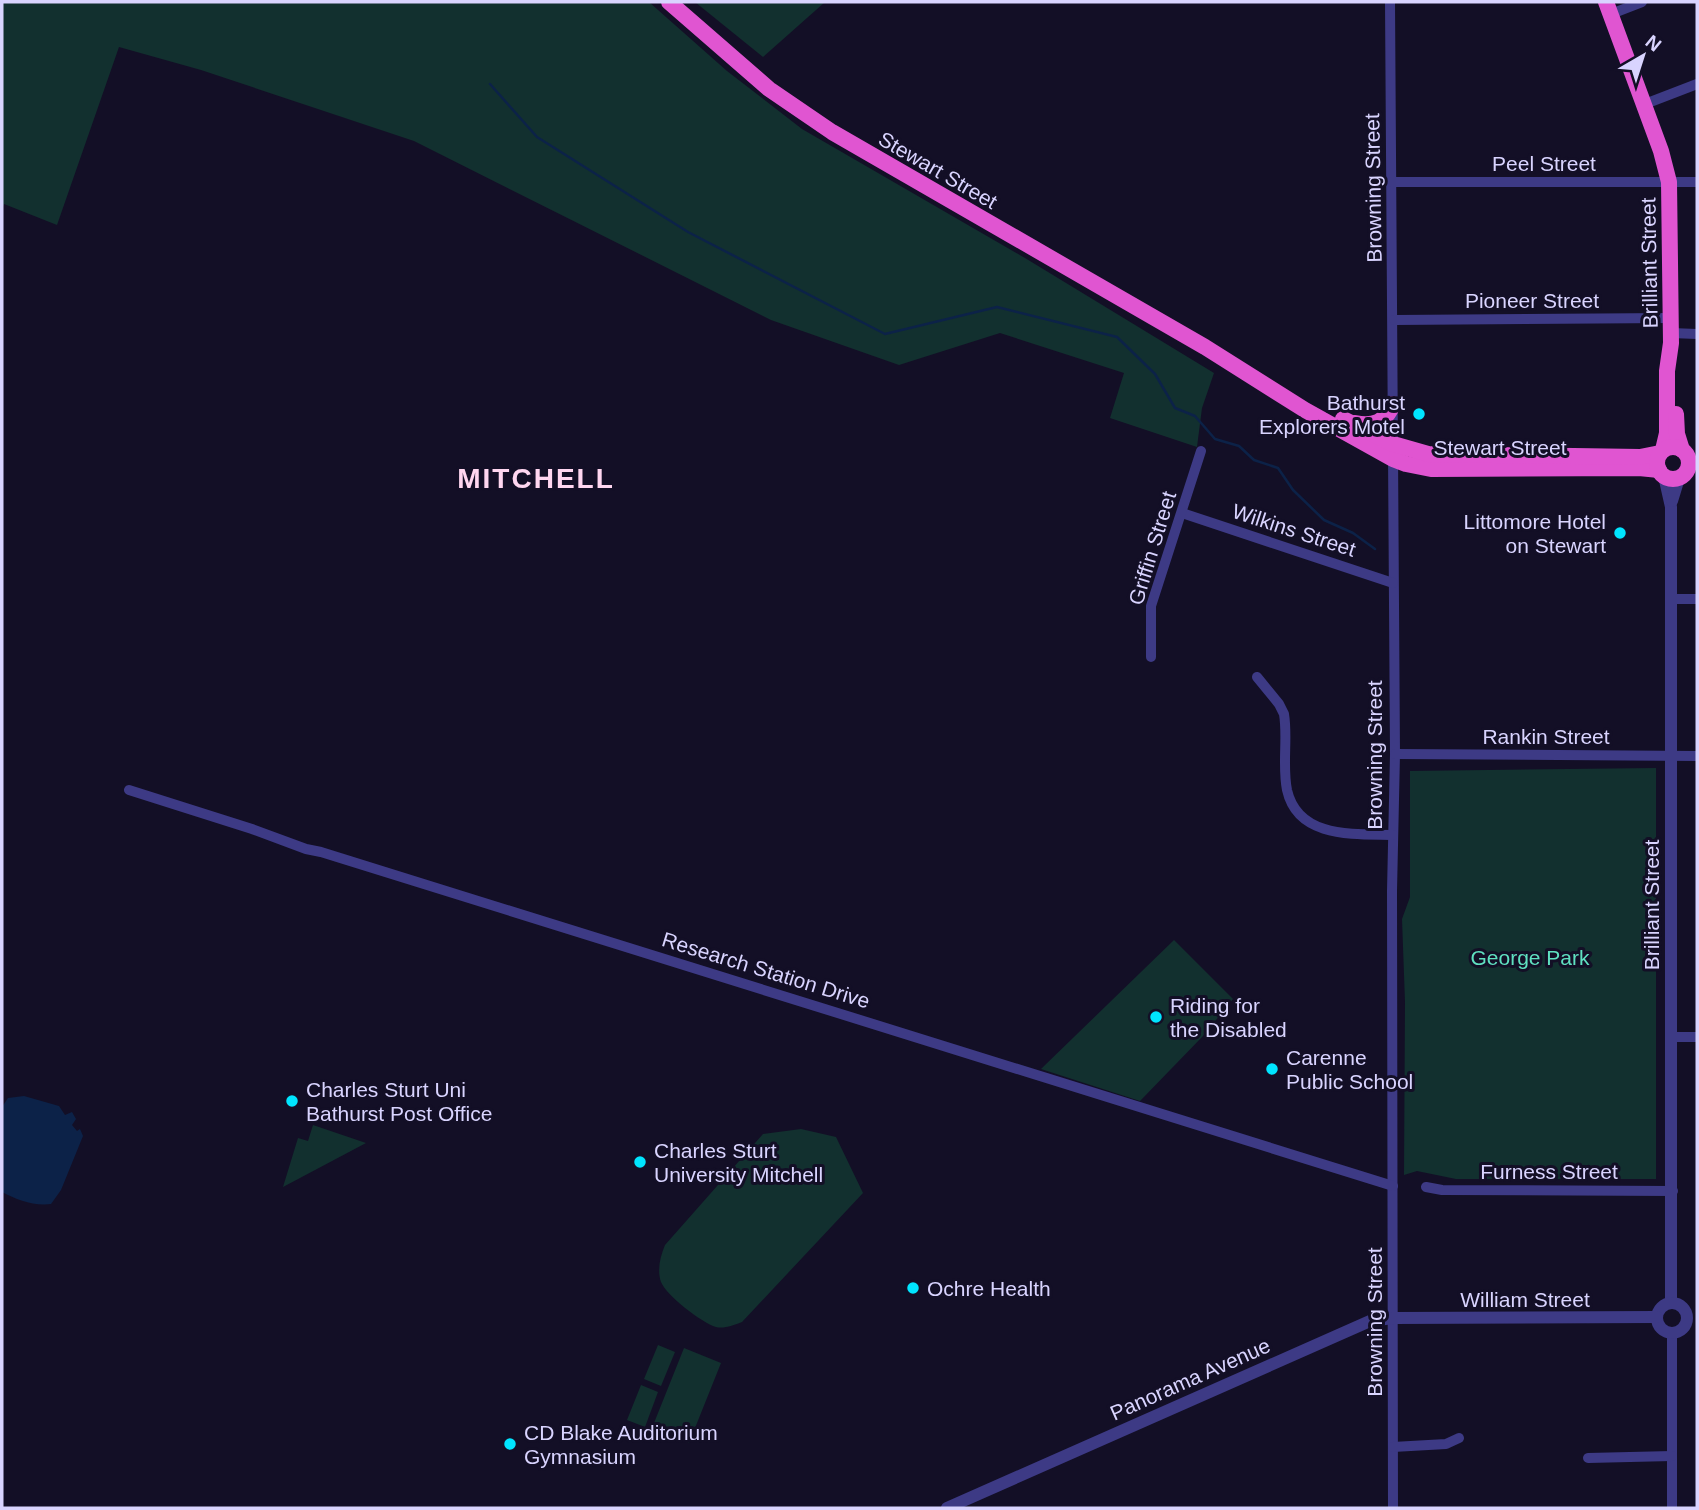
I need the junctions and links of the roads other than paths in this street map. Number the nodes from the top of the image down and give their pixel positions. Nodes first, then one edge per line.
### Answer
1 (669, 2) edge
2 (1390, 2) edge
3 (1643, 2) edge
4 (1608, 8) edge
5 (1697, 83) edge
6 (1645, 104) junction
7 (1391, 182) junction
8 (1669, 182) junction
9 (1697, 182) edge
10 (1394, 320) junction
11 (1670, 331) junction
12 (1697, 334) edge
13 (1205, 346) junction
14 (1393, 404) junction
15 (1346, 421) junction
16 (1201, 451) dead end
17 (1393, 452) junction
18 (1662, 452) junction
19 (1681, 466) edge
20 (1182, 513) junction
21 (1393, 583) junction
22 (1672, 599) junction
23 (1697, 599) edge
24 (1151, 657) dead end
25 (1257, 677) dead end
26 (1395, 754) junction
27 (1672, 755) junction
28 (1697, 756) edge
29 (129, 790) dead end
30 (1393, 835) junction
31 (1672, 1037) junction
32 (1697, 1037) edge
33 (1393, 1186) junction
34 (1426, 1187) dead end
35 (1672, 1191) junction
36 (1671, 1303) junction
37 (1657, 1317) junction
38 (1692, 1317) edge
39 (1393, 1318) junction
40 (1672, 1333) junction
41 (1459, 1438) dead end
42 (1393, 1447) junction
43 (1672, 1456) junction
44 (1588, 1458) dead end
45 (947, 1508) edge
46 (1393, 1508) edge
47 (1672, 1508) edge

1 - 13 highway, Stewart Street
2 - 7 street, Browning Street
3 - 4 street
4 - 6 highway, Brilliant Street
5 - 6 street
6 - 8 highway, Brilliant Street
7 - 8 street, Peel Street
7 - 10 street, Browning Street
8 - 9 street, Peel Street
8 - 11 highway, Brilliant Street
10 - 11 street, Pioneer Street
10 - 14 street, Browning Street
11 - 12 street, Pioneer Street
11 - 18 highway, Brilliant Street
11 - 19 highway, Brilliant Street
13 - 15 highway, Stewart Street
13 - 17 highway, Stewart Street
14 - 15 highway
14 - 17 street, Browning Street
15 - 17 highway, Stewart Street
16 - 20 street, Griffin Street
17 - 18 highway, Stewart Street
17 - 19 highway, Stewart Street
17 - 21 street, Browning Street
18 - 19 highway, Brilliant Street
19 - 22 street, Brilliant Street
20 - 21 street, Wilkins Street
20 - 24 street, Griffin Street
21 - 26 street, Browning Street
22 - 23 street
22 - 27 street, Brilliant Street
25 - 30 street
26 - 27 street, Rankin Street
26 - 30 street, Browning Street
27 - 28 street, Rankin Street
27 - 31 street, Brilliant Street
29 - 33 street, Research Station Drive
30 - 33 street, Browning Street
31 - 32 street
31 - 35 street, Brilliant Street
33 - 39 street, Browning Street
34 - 35 street, Furness Street
35 - 36 street, Brilliant Street
36 - 37 street
36 - 38 street
37 - 39 street, William Street
37 - 40 street
38 - 40 street
39 - 42 street, Browning Street
39 - 45 street, Panorama Avenue
40 - 43 street
41 - 42 street
42 - 46 street, Browning Street
43 - 44 street
43 - 47 street

